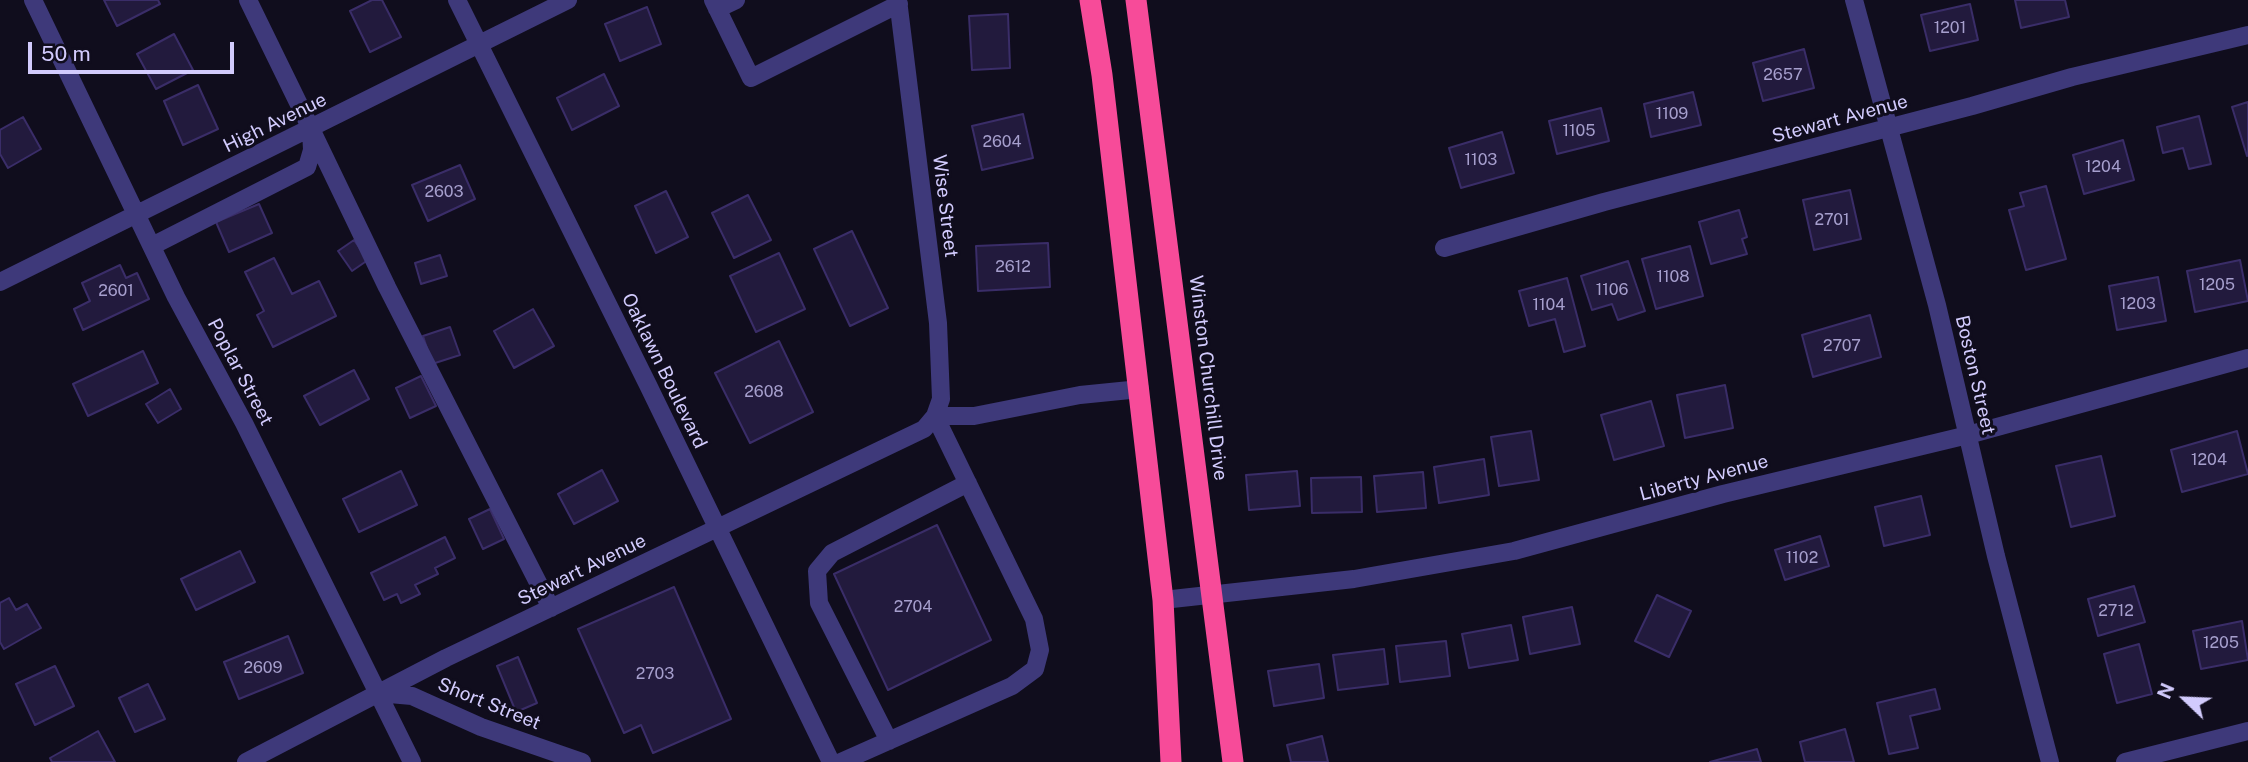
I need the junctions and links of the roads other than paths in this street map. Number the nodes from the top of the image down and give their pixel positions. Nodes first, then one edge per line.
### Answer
1 (33, 0) edge
2 (248, 0) edge
3 (457, 0) edge
4 (568, 0) edge
5 (736, 0) edge
6 (1090, 0) edge
7 (1136, 0) edge
8 (1854, 0) edge
9 (898, 2) edge
10 (715, 5) edge
11 (2248, 35) edge
12 (480, 46) junction
13 (1887, 128) junction
14 (311, 129) junction
15 (137, 215) junction
16 (152, 246) junction
17 (1444, 248) dead end
18 (0, 282) edge
19 (2248, 358) edge
20 (1140, 388) junction
21 (935, 416) junction
22 (1968, 435) junction
23 (968, 483) junction
24 (717, 528) junction
25 (1212, 594) junction
26 (1163, 600) junction
27 (551, 608) junction
28 (378, 693) junction
29 (2248, 731) edge
30 (889, 741) junction
31 (246, 762) edge
32 (412, 762) edge
33 (582, 762) edge
34 (831, 762) edge
35 (841, 762) edge
36 (1171, 762) edge
37 (1233, 762) edge
38 (2050, 762) edge
39 (2125, 762) edge

1 - 15 street, Poplar Street
2 - 14 street
3 - 12 street, Oaklawn Boulevard
4 - 12 street, High Avenue
5 - 10 street
6 - 20 highway
7 - 25 highway, Winston Churchill Drive
8 - 13 street, Boston Street
9 - 10 street
9 - 21 street, Wise Street
11 - 13 street, Stewart Avenue
12 - 14 street, High Avenue
12 - 24 street, Oaklawn Boulevard
13 - 17 street, Stewart Avenue
13 - 22 street, Boston Street
14 - 15 street, High Avenue
14 - 16 street
14 - 27 street
15 - 16 street, Poplar Street
15 - 18 street, High Avenue
16 - 28 street, Poplar Street
19 - 22 street, Liberty Avenue
20 - 21 street
20 - 26 highway
21 - 23 street
21 - 24 street, Stewart Avenue
22 - 25 street, Liberty Avenue
22 - 38 street, Boston Street
23 - 30 street
23 - 30 street
24 - 27 street, Stewart Avenue
24 - 34 street, Oaklawn Boulevard
25 - 26 street, Liberty Avenue
25 - 37 highway, Winston Churchill Drive
26 - 36 highway
27 - 28 street, Stewart Avenue
28 - 31 street, Stewart Avenue
28 - 32 street, Poplar Street
28 - 33 street, Short Street
29 - 39 street
30 - 35 street

